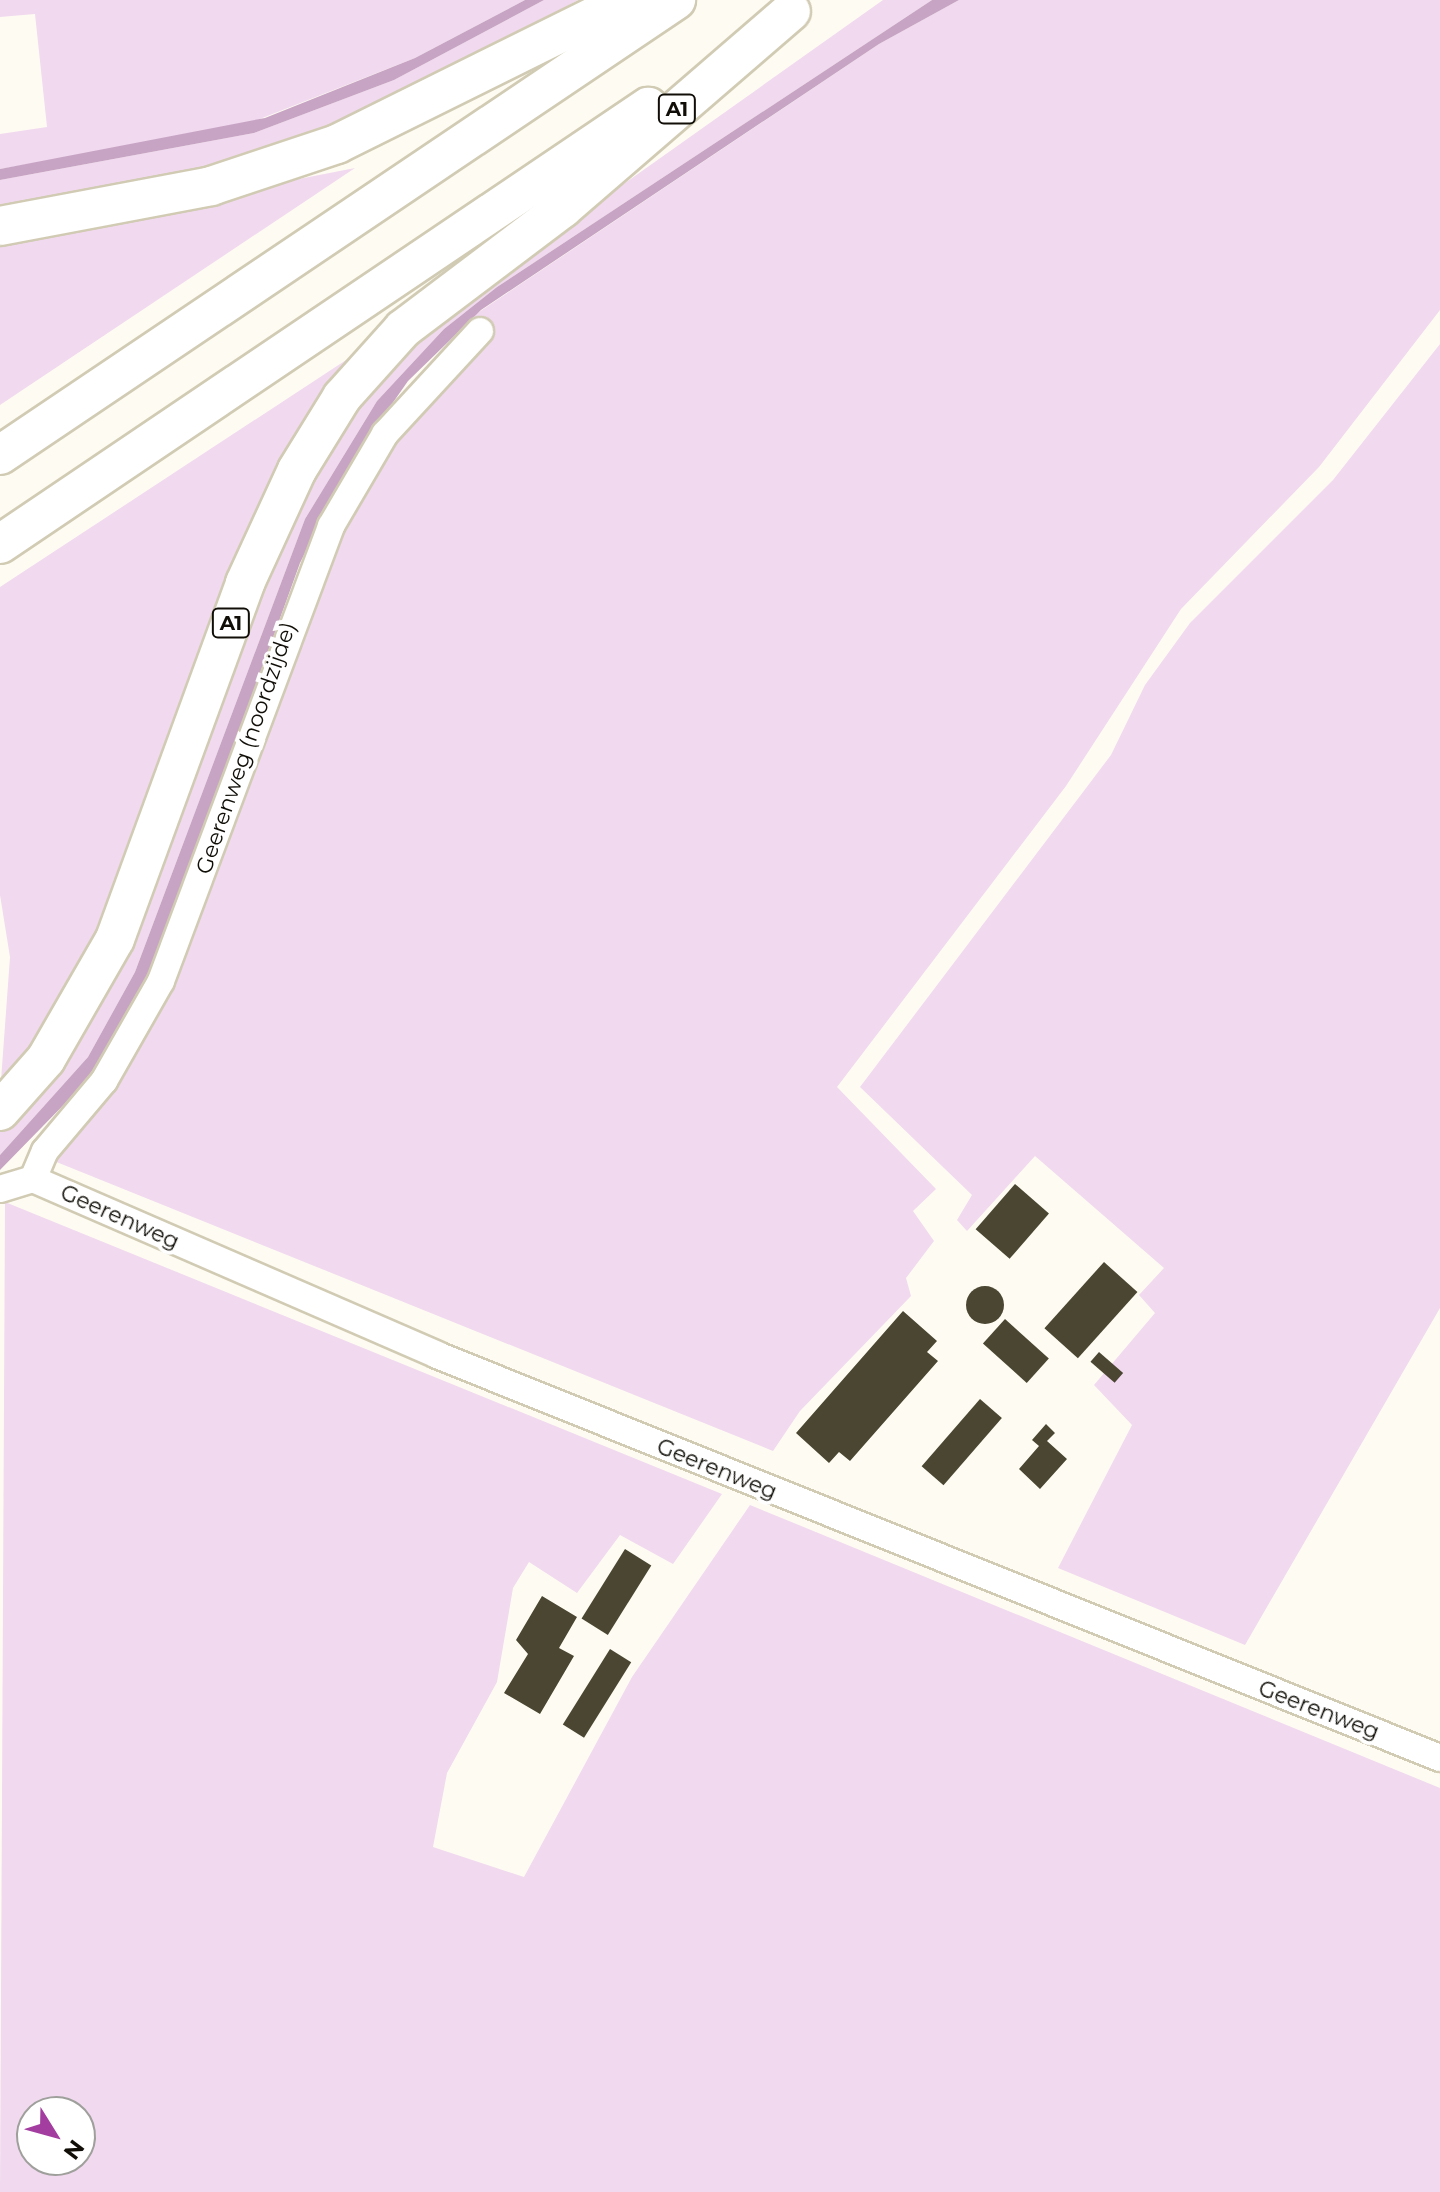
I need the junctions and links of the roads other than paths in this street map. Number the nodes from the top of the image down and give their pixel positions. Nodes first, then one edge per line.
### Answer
1 (627, 0) edge
2 (676, 0) edge
3 (799, 6) edge
4 (0, 226) edge
5 (480, 331) dead end
6 (0, 455) edge
7 (0, 544) edge
8 (0, 1111) edge
9 (33, 1179) junction
10 (0, 1189) edge
11 (1440, 1758) edge

1 - 4 highway
2 - 6 highway
3 - 7 highway, A1
3 - 8 highway, A1
5 - 9 street, Geerenweg (noordzijde)
9 - 10 street, Geerenweg
9 - 11 street, Geerenweg

